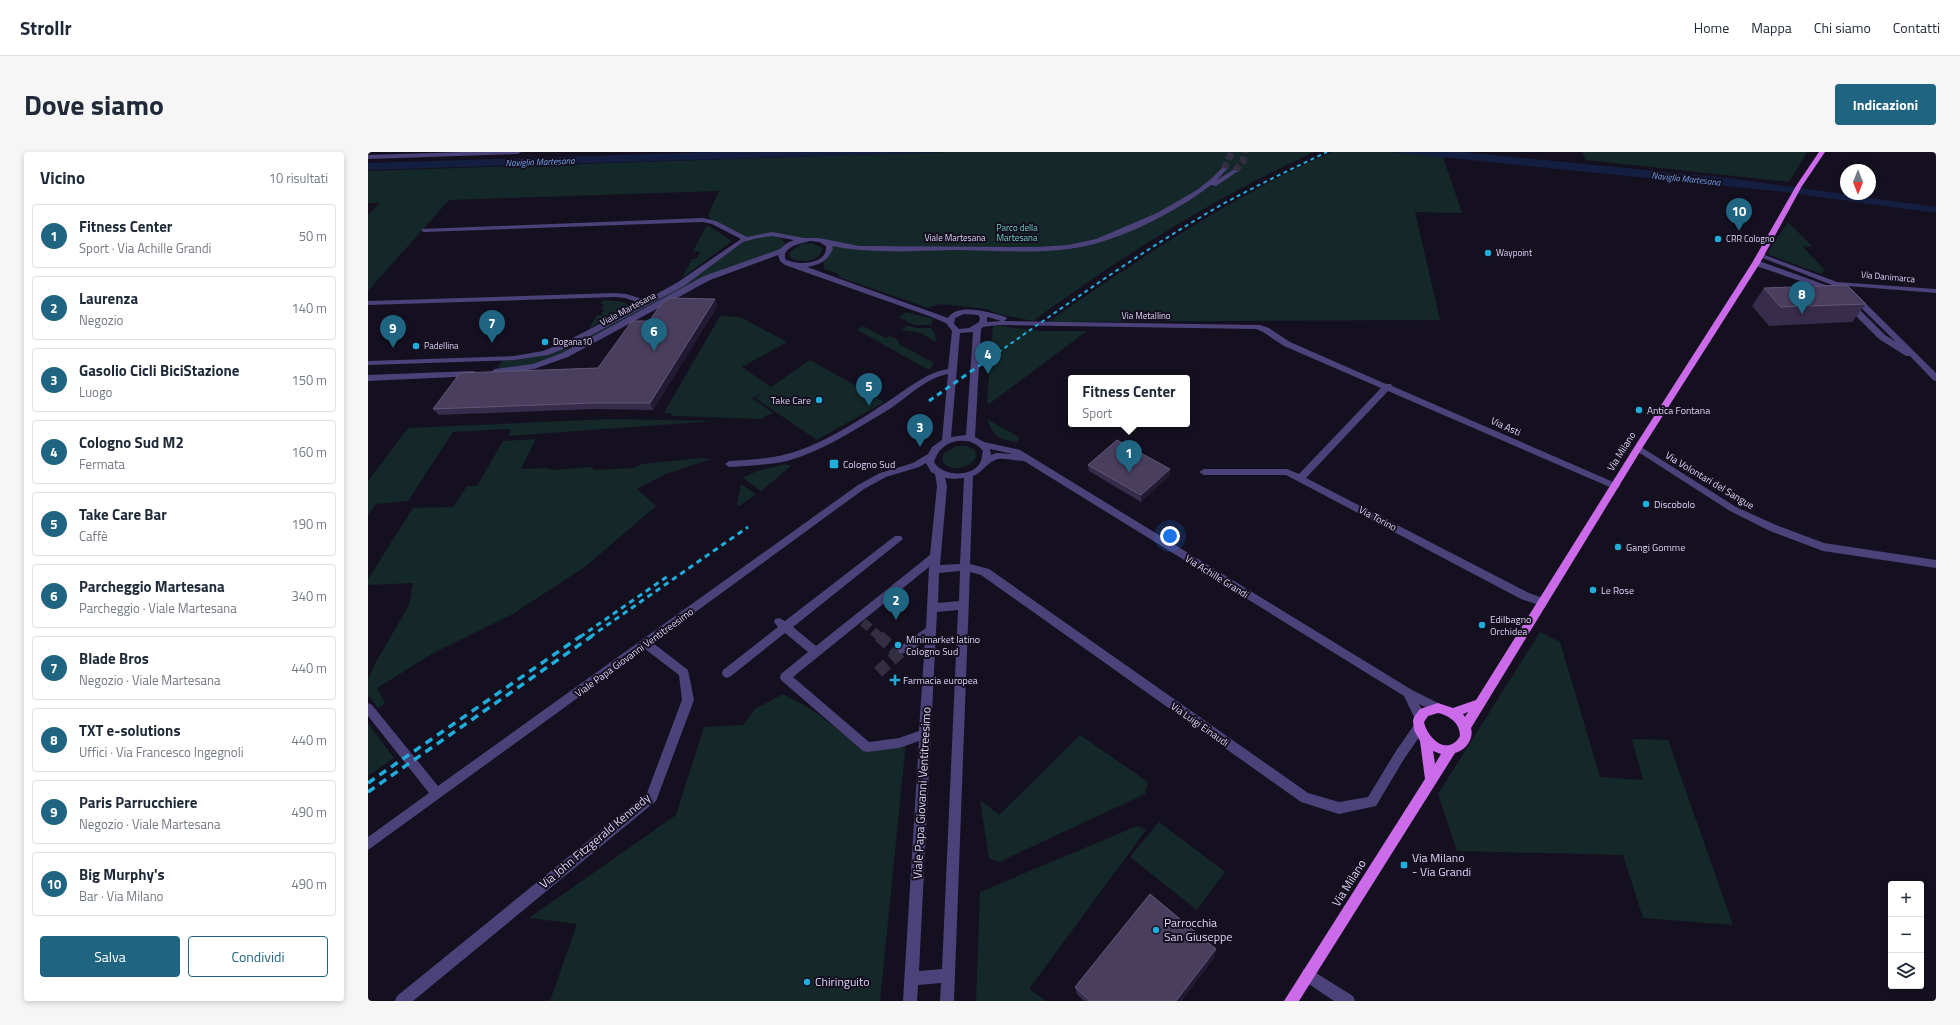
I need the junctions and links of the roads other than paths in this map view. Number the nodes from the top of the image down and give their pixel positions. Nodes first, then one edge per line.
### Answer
1 (518, 152) edge
2 (1822, 152) edge
3 (470, 153) edge
4 (368, 157) edge
5 (1224, 169) tunnel mouth
6 (1235, 171) tunnel mouth
7 (1203, 189) junction
8 (424, 230) dead end
9 (772, 234) junction
10 (746, 239) junction
11 (806, 240) junction
12 (826, 243) junction
13 (862, 248) junction
14 (784, 249) junction
15 (824, 258) junction
16 (1758, 259) junction
17 (753, 262) junction
18 (784, 262) junction
19 (794, 265) junction
20 (826, 275) junction
21 (1839, 283) junction
22 (1936, 291) edge
23 (1846, 301) edge
24 (646, 302) junction
25 (368, 303) edge
26 (915, 308) junction
27 (960, 313) junction
28 (981, 314) junction
29 (950, 322) junction
30 (1028, 324) junction
31 (979, 327) junction
32 (1263, 329) joint
33 (956, 330) junction
34 (1914, 356) junction
35 (368, 363) edge
36 (953, 371) junction
37 (368, 378) edge
38 (1936, 378) edge
39 (1388, 386) junction
40 (971, 439) junction
41 (946, 441) junction
42 (982, 444) junction
43 (1638, 448) junction
44 (931, 456) junction
45 (1026, 459) junction
46 (986, 460) junction
47 (729, 464) dead end
48 (905, 469) junction
49 (936, 471) junction
50 (1204, 472) dead end
51 (969, 474) junction
52 (1302, 478) junction
53 (1615, 486) junction
54 (898, 539) dead end
55 (935, 563) junction
56 (1936, 564) edge
57 (966, 567) junction
58 (1542, 602) junction
59 (964, 605) junction
60 (933, 608) junction
61 (782, 625) junction
62 (931, 630) junction
63 (645, 643) junction
64 (904, 650) tunnel mouth
65 (816, 653) junction
66 (727, 674) dead end
67 (1408, 693) junction
68 (1480, 703) junction
69 (368, 708) edge
70 (1438, 708) junction
71 (1453, 713) junction
72 (1419, 723) junction
73 (1465, 727) junction
74 (925, 734) junction
75 (1426, 741) junction
76 (1451, 749) junction
77 (1431, 780) junction
78 (439, 793) junction
79 (368, 844) edge
80 (948, 975) junction
81 (1308, 975) junction
82 (911, 978) junction
83 (402, 1001) edge
84 (910, 1001) edge
85 (947, 1001) edge
86 (1292, 1001) edge
87 (1348, 1001) edge

1 - 3 street
2 - 16 main road, Via Milano
3 - 4 street
5 - 7 street, Viale Martesana
6 - 7 street, Viale Martesana
7 - 13 street, Viale Martesana
8 - 10 street
9 - 10 street, Viale Martesana
9 - 11 street, Viale Martesana
9 - 14 street
10 - 24 street, Viale Martesana
11 - 12 street, Viale Martesana
11 - 14 street, Viale Martesana
12 - 13 street, Viale Martesana
12 - 15 street
13 - 15 street, Viale Martesana
14 - 17 street, Viale Martesana
14 - 18 street
15 - 19 street, Viale Martesana
15 - 20 street
16 - 21 street
16 - 21 street
16 - 43 main road, Via Milano
17 - 18 street, Viale Martesana
17 - 37 street, Viale Martesana
18 - 19 street, Viale Martesana
19 - 20 street
20 - 26 street
21 - 22 street, Via Danimarca
21 - 34 street
23 - 34 street
24 - 25 street, Viale Martesana
24 - 35 street, Viale Martesana
26 - 27 street
26 - 29 street
27 - 28 street, Via Metallino
27 - 29 street
28 - 30 street, Via Metallino
28 - 31 street
29 - 33 street
30 - 31 street, Via Metallino
30 - 32 street, Via Metallino
31 - 33 street, Via Metallino
31 - 40 street
32 - 39 street, Via Asti
33 - 36 street
34 - 38 street
36 - 41 street
36 - 47 street
39 - 52 street
39 - 53 street, Via Asti
40 - 41 street
40 - 42 street
41 - 44 street, Viale Papa Giovanni Ventitreesimo
42 - 45 street, Via Achille Grandi
42 - 46 street
43 - 53 main road, Via Milano
43 - 56 street, Via Volontari del Sangue
44 - 48 street, Viale Papa Giovanni Ventitreesimo
44 - 49 street, Viale Papa Giovanni Ventitreesimo
45 - 46 street, Via Achille Grandi
45 - 67 street, Via Achille Grandi
46 - 51 street
48 - 49 street, Viale Papa Giovanni Ventitreesimo
48 - 63 street, Viale Papa Giovanni Ventitreesimo
49 - 51 street, Viale Papa Giovanni Ventitreesimo
49 - 55 street, Viale Papa Giovanni Ventitreesimo
50 - 52 street, Via Torino
51 - 57 street
52 - 58 street, Via Torino
53 - 58 main road, Via Milano
54 - 61 street
55 - 57 street
55 - 60 street, Viale Papa Giovanni Ventitreesimo
55 - 65 street
57 - 59 street
57 - 72 street, Via Luigi Einaudi
58 - 68 main road, Via Milano
59 - 60 street
59 - 80 street
60 - 62 street, Viale Papa Giovanni Ventitreesimo
61 - 65 street
61 - 66 street
62 - 64 street
62 - 74 street, Viale Papa Giovanni Ventitreesimo
63 - 78 street, Viale Papa Giovanni Ventitreesimo
63 - 83 street, Via John Fitzgerald Kennedy
65 - 74 street
67 - 70 street, Via Achille Grandi
67 - 72 street
68 - 71 main road
68 - 73 main road, Via Milano
69 - 78 street
70 - 71 main road
70 - 72 main road
71 - 73 main road
72 - 75 main road
73 - 76 main road, Via Milano
74 - 82 street, Viale Papa Giovanni Ventitreesimo
75 - 76 main road
75 - 77 main road
76 - 77 main road, Via Milano
77 - 81 main road, Via Milano
78 - 79 street, Viale Papa Giovanni Ventitreesimo
80 - 82 street
80 - 85 street
81 - 86 main road, Via Milano
81 - 87 street
82 - 84 street, Viale Papa Giovanni Ventitreesimo

